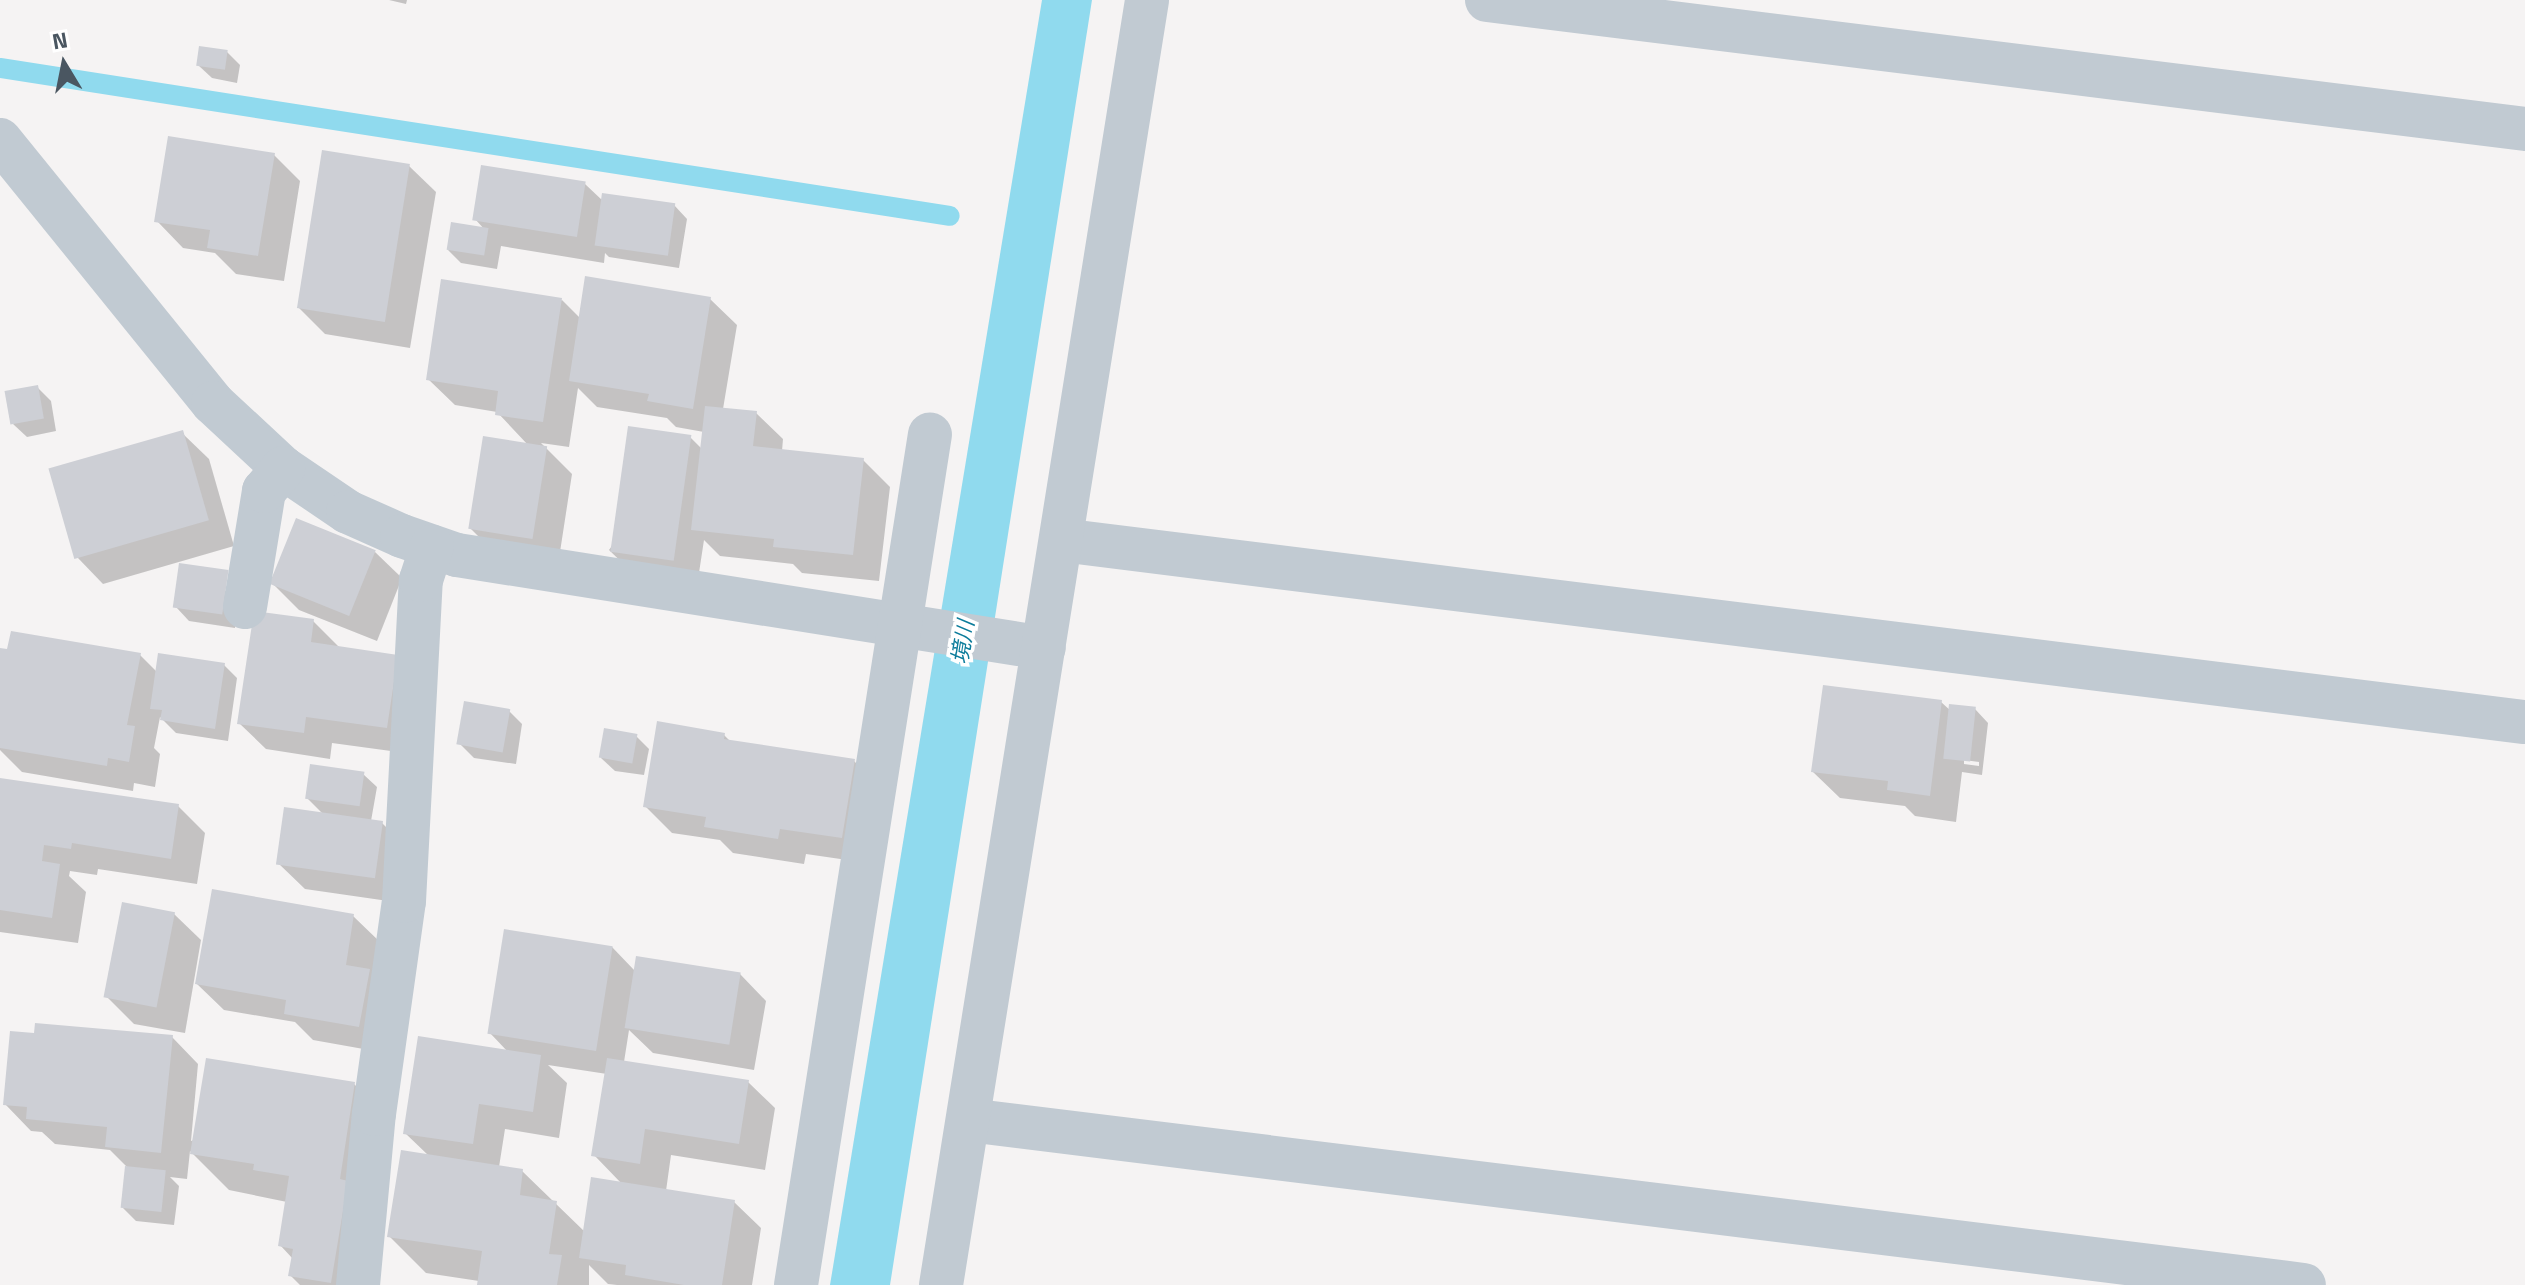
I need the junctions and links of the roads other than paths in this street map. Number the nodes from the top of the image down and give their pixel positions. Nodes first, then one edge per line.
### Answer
1 (1147, 0) edge
2 (1487, 0) edge
3 (2525, 129) edge
4 (0, 140) edge
5 (930, 434) dead end
6 (283, 468) junction
7 (1061, 540) junction
8 (432, 547) junction
9 (245, 607) dead end
10 (912, 627) junction
11 (1024, 644) junction
12 (2525, 722) edge
13 (968, 1120) junction
14 (358, 1285) edge
15 (796, 1285) edge
16 (941, 1285) edge
17 (2304, 1285) edge

1 - 7 street
2 - 3 street
4 - 6 street
5 - 10 street
6 - 8 street
6 - 9 street
7 - 11 street
7 - 12 street
8 - 10 street
8 - 14 street
10 - 11 street
10 - 15 street
11 - 13 street
13 - 16 street
13 - 17 street

